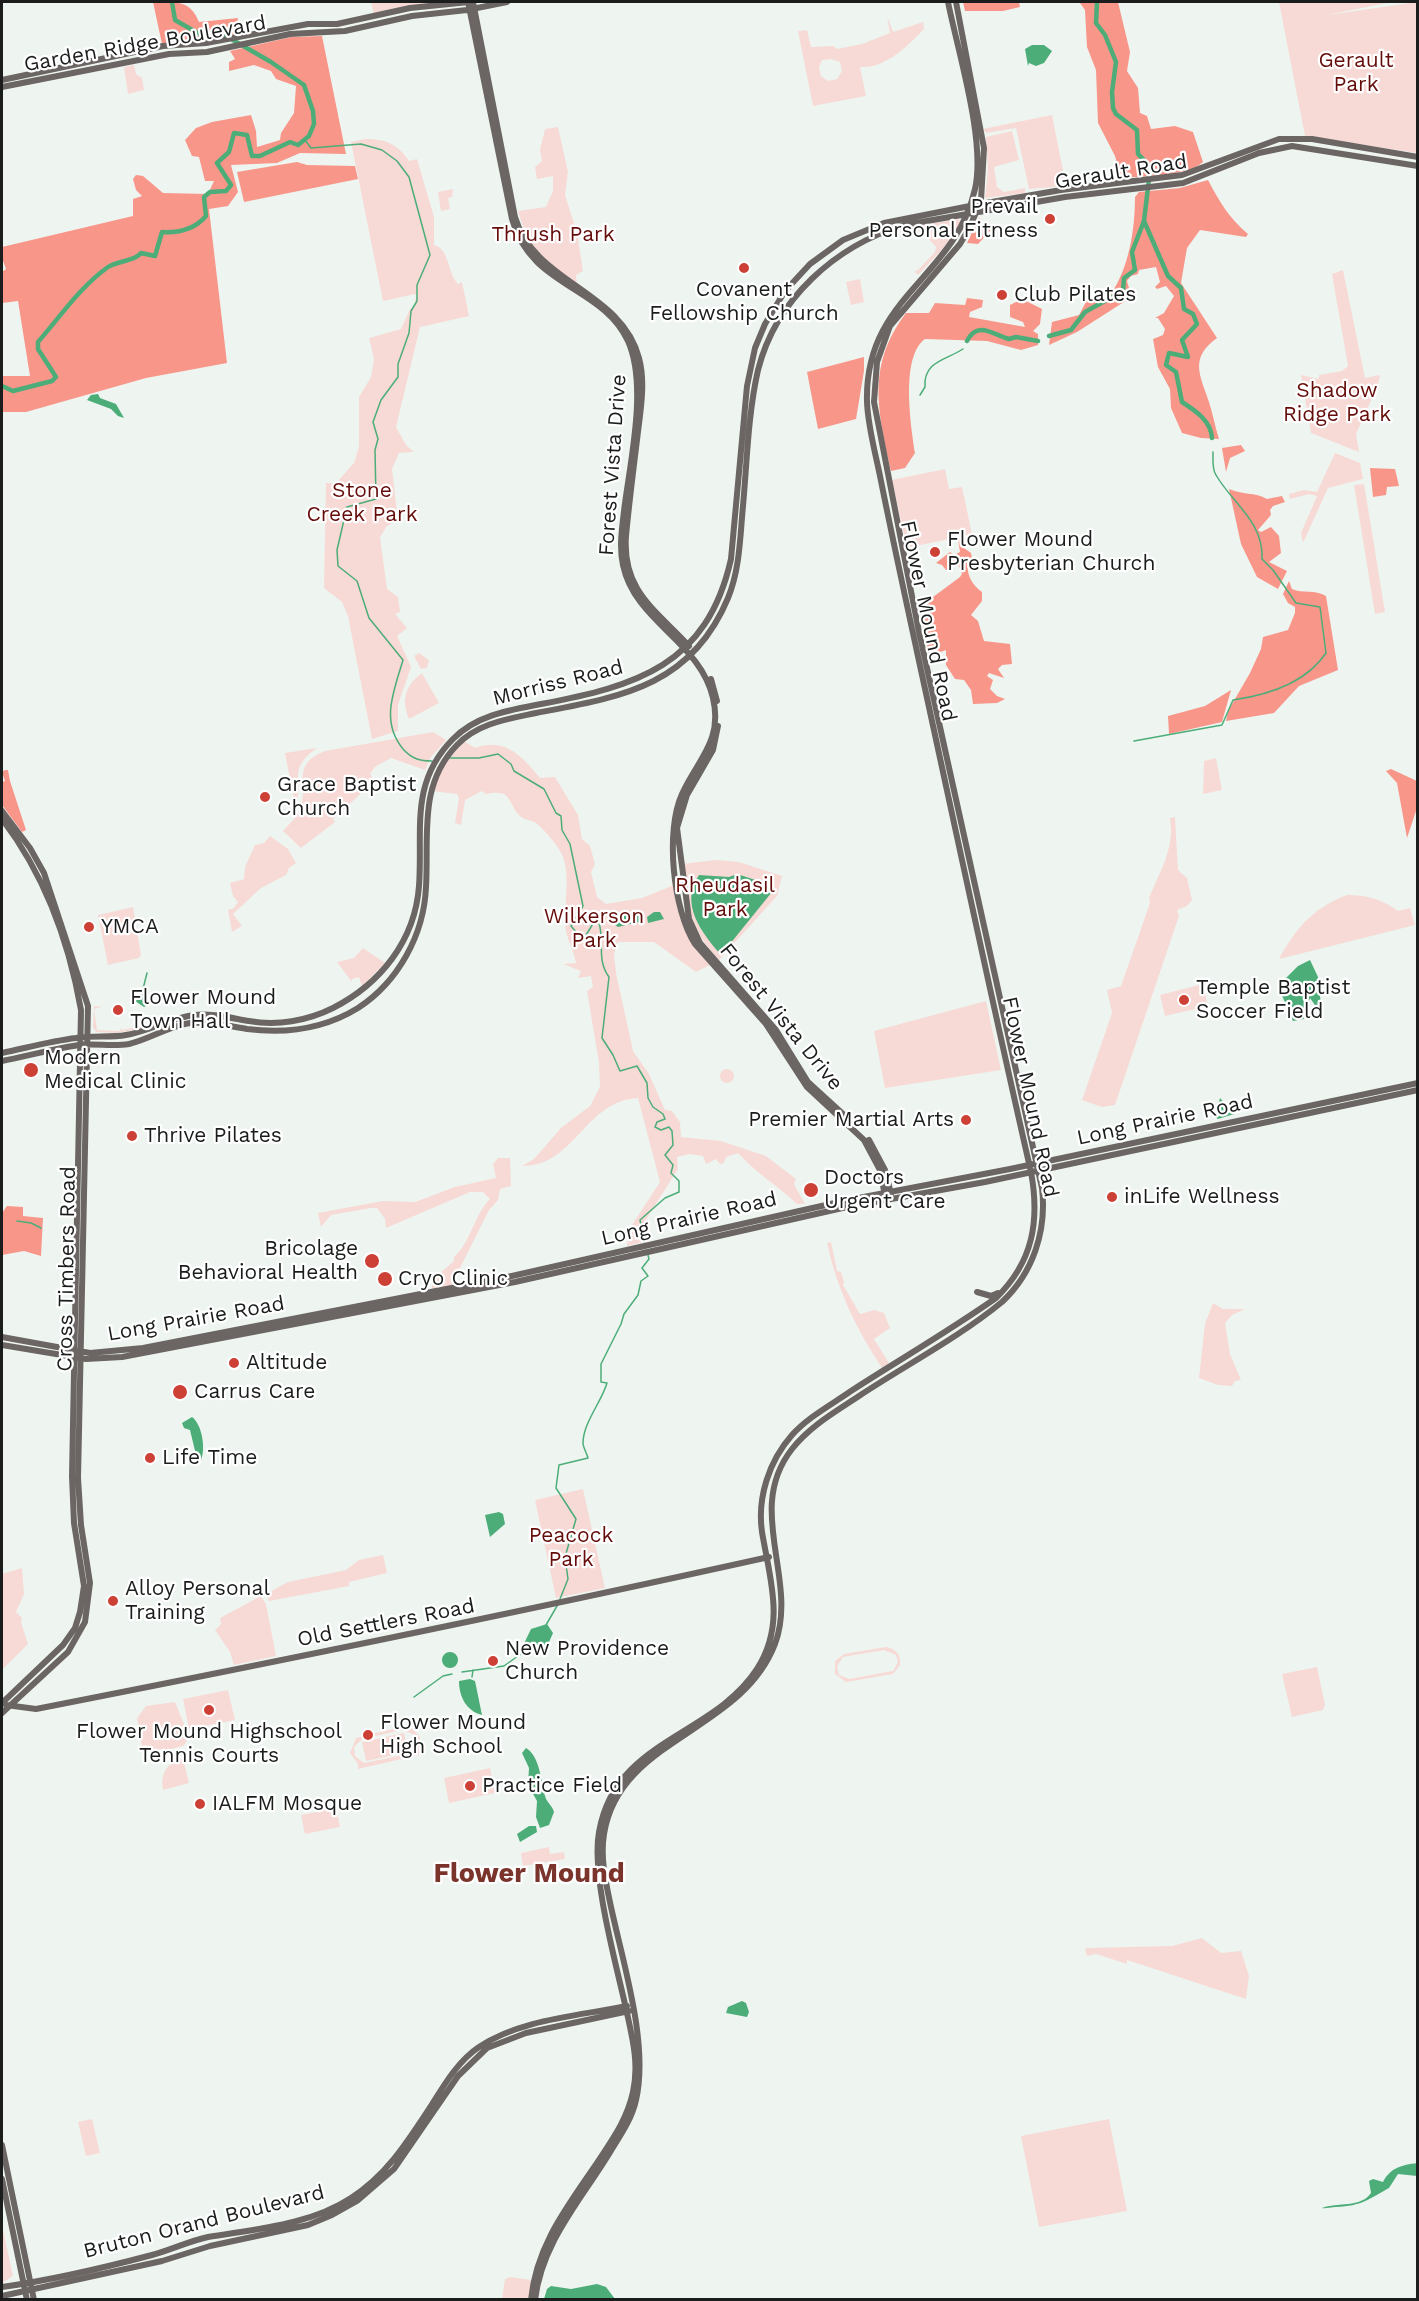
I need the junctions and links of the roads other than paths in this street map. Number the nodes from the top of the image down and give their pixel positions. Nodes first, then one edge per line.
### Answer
1 (507, 2) edge
2 (948, 2) edge
3 (956, 2) edge
4 (471, 5) edge
5 (2, 80) edge
6 (2, 87) edge
7 (974, 126) junction
8 (982, 135) junction
9 (1418, 157) edge
10 (1418, 166) edge
11 (1117, 182) junction
12 (1118, 192) junction
13 (1044, 193) junction
14 (1029, 203) junction
15 (980, 204) junction
16 (971, 206) junction
17 (977, 212) junction
18 (968, 213) junction
19 (952, 216) junction
20 (964, 221) junction
21 (922, 282) junction
22 (877, 340) junction
23 (878, 357) junction
24 (898, 550) junction
25 (686, 646) junction
26 (693, 654) junction
27 (2, 811) edge
28 (2, 819) edge
29 (50, 904) junction
30 (60, 915) junction
31 (71, 958) junction
32 (86, 1036) junction
33 (86, 1045) junction
34 (2, 1053) edge
35 (2, 1061) edge
36 (1015, 1083) junction
37 (1418, 1083) edge
38 (1418, 1090) edge
39 (1108, 1152) junction
40 (1034, 1154) junction
41 (1059, 1159) junction
42 (1034, 1168) junction
43 (947, 1185) junction
44 (888, 1195) junction
45 (1026, 1264) junction
46 (1004, 1290) junction
47 (977, 1292) dead end
48 (263, 1328) junction
49 (2, 1337) edge
50 (2, 1345) edge
51 (143, 1348) junction
52 (78, 1354) junction
53 (130, 1356) junction
54 (775, 1555) junction
55 (767, 1557) junction
56 (4, 1704) edge
57 (2, 1713) edge
58 (603, 1882) junction
59 (629, 2009) junction
60 (2, 2145) edge
61 (2, 2179) edge
62 (84, 2270) junction
63 (86, 2279) junction
64 (27, 2283) junction
65 (2, 2288) edge
66 (29, 2291) junction
67 (2, 2296) edge
68 (27, 2300) edge
69 (34, 2300) edge
70 (531, 2300) edge
71 (536, 2300) edge

1 - 4 main road, Garden Ridge Boulevard
2 - 7 main road, Flower Mound Road
3 - 8 main road, Flower Mound Road
4 - 5 main road, Garden Ridge Boulevard
4 - 6 main road, Garden Ridge Boulevard
4 - 25 main road, Forest Vista Drive
7 - 8 main road
7 - 16 main road, Flower Mound Road
8 - 15 main road, Flower Mound Road
9 - 11 main road, Gerault Road
10 - 12 main road, Gerault Road
11 - 12 main road
11 - 13 main road, Gerault Road
12 - 14 main road, Gerault Road
13 - 14 main road
13 - 15 main road, Gerault Road
14 - 17 main road, Gerault Road
15 - 16 main road, Morriss Road
15 - 17 main road, Flower Mound Road
16 - 18 main road, Flower Mound Road
16 - 25 main road, Morriss Road
17 - 18 main road, Gerault Road
17 - 21 main road, Flower Mound Road
18 - 19 main road, Morriss Road
18 - 20 main road, Flower Mound Road
19 - 20 main road
19 - 26 main road, Morriss Road
20 - 21 main road, Flower Mound Road
21 - 22 main road, Flower Mound Road
21 - 23 main road, Flower Mound Road
22 - 23 main road
22 - 24 main road, Flower Mound Road
23 - 24 main road, Flower Mound Road
24 - 36 main road, Flower Mound Road
25 - 26 main road, Forest Vista Drive
25 - 32 main road, Morriss Road
26 - 33 main road, Morriss Road
26 - 44 main road, Forest Vista Drive
27 - 30 main road, Cross Timbers Road
28 - 29 main road, Cross Timbers Road
29 - 30 main road
29 - 31 main road, Cross Timbers Road
30 - 31 main road, Cross Timbers Road
31 - 32 main road, Cross Timbers Road
32 - 33 main road, Cross Timbers Road
32 - 34 main road, Morriss Road
33 - 35 main road, Morriss Road
33 - 52 main road, Cross Timbers Road
36 - 40 main road, Flower Mound Road
36 - 42 main road, Flower Mound Road
37 - 39 main road, Long Prairie Road
38 - 39 main road, Long Prairie Road
39 - 41 main road, Long Prairie Road
39 - 42 main road, Long Prairie Road
40 - 41 main road
40 - 42 main road, Flower Mound Road
41 - 42 main road, Long Prairie Road
42 - 43 main road, Long Prairie Road
42 - 43 main road, Long Prairie Road
42 - 45 main road, Flower Mound Road
43 - 44 main road, Long Prairie Road
43 - 44 main road, Long Prairie Road
44 - 48 main road, Long Prairie Road
45 - 46 main road, Flower Mound Road
45 - 54 main road, Flower Mound Road
46 - 47 main road
46 - 55 main road, Flower Mound Road
48 - 51 main road, Long Prairie Road
48 - 53 main road, Long Prairie Road
49 - 52 main road, Long Prairie Road
50 - 52 main road, Long Prairie Road
51 - 52 main road, Long Prairie Road
51 - 53 main road
52 - 53 main road, Long Prairie Road
52 - 56 main road, Cross Timbers Road
54 - 55 main road, Old Settlers Road
54 - 58 main road, Flower Mound Road
55 - 56 main road, Old Settlers Road
55 - 58 main road, Flower Mound Road
56 - 57 main road, Cross Timbers Road
58 - 59 main road, Flower Mound Road
59 - 62 main road, Bruton Orand Boulevard
59 - 63 main road, Bruton Orand Boulevard
59 - 70 main road, Flower Mound Road
59 - 71 main road, Flower Mound Road
60 - 64 main road
61 - 64 main road
62 - 63 main road
62 - 64 main road, Bruton Orand Boulevard
63 - 66 main road, Bruton Orand Boulevard
64 - 65 main road, Bruton Orand Boulevard
64 - 66 main road
66 - 67 main road, Bruton Orand Boulevard
66 - 68 main road
66 - 69 main road

